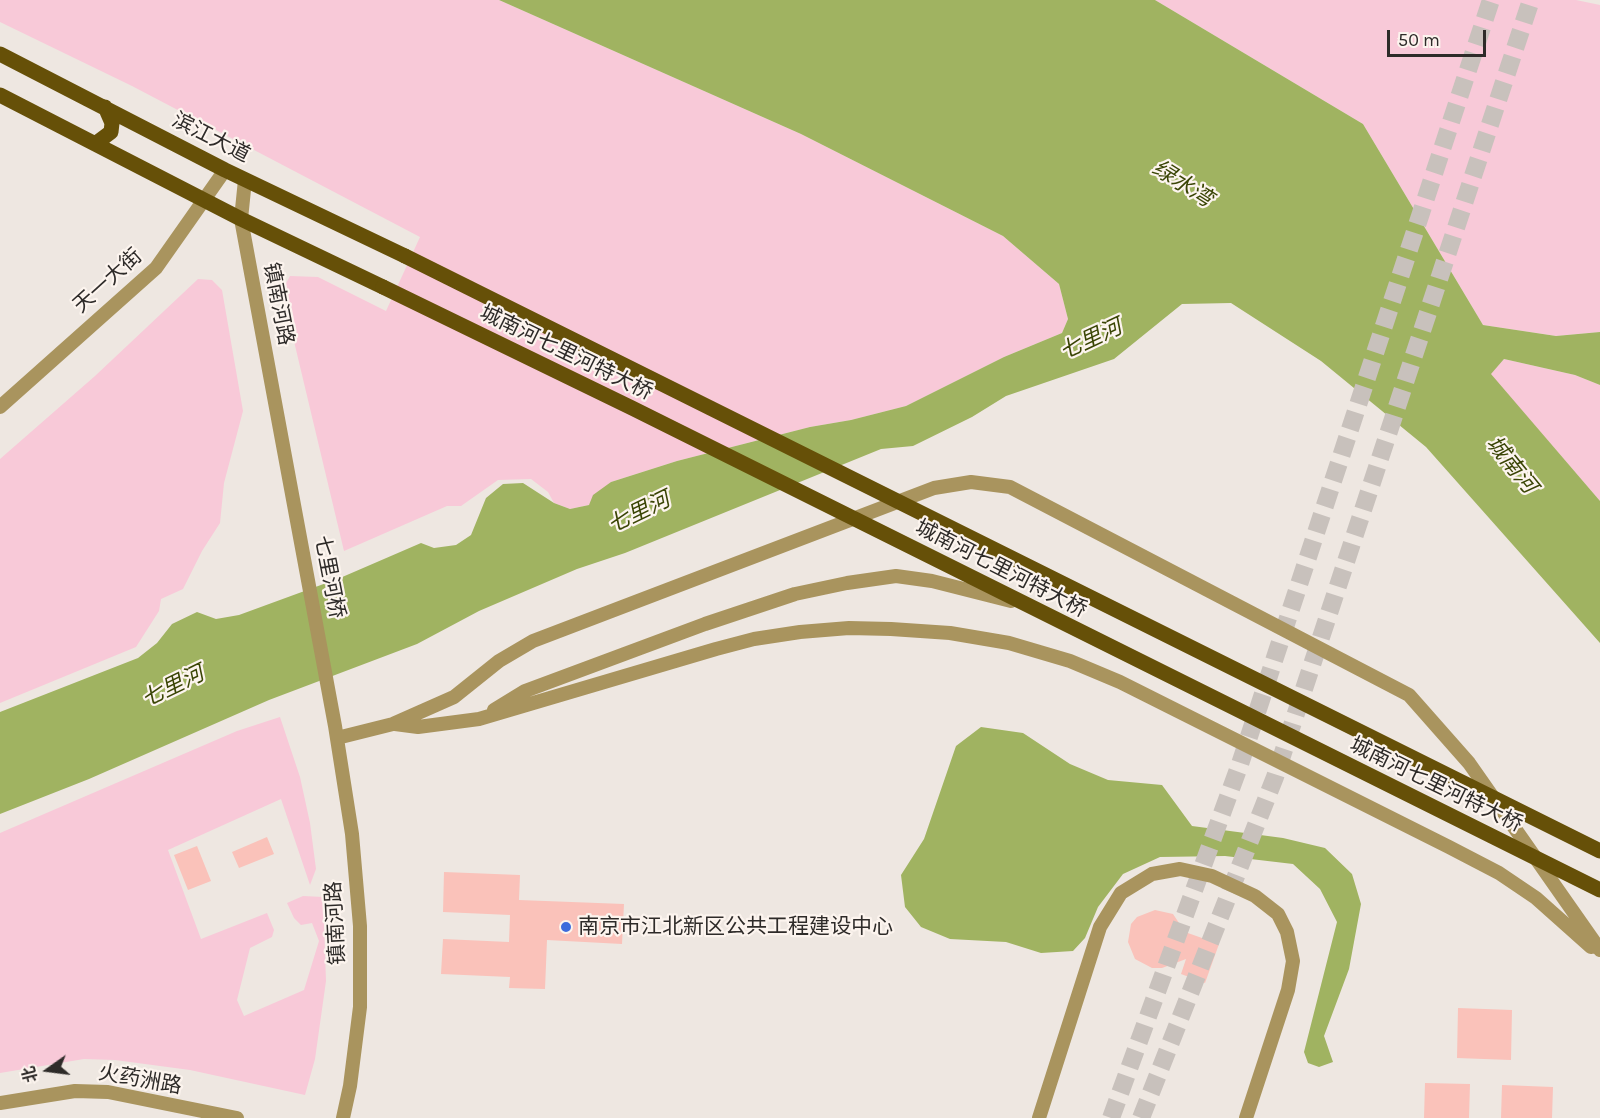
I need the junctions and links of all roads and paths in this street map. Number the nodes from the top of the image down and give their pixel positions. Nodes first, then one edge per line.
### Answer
1 (0, 54) edge
2 (0, 95) edge
3 (105, 107) junction
4 (95, 144) junction
5 (225, 170) junction
6 (245, 180) junction
7 (206, 199) junction
8 (241, 219) junction
9 (405, 256) joint
10 (0, 407) edge
11 (281, 436) joint
12 (1024, 604) junction
13 (479, 720) junction
14 (393, 724) junction
15 (336, 732) junction
16 (1600, 850) edge
17 (1600, 890) edge
18 (1600, 950) edge
19 (1600, 955) edge
20 (0, 1103) edge
21 (237, 1118) edge
22 (343, 1118) edge
23 (1039, 1118) edge
24 (1246, 1118) edge

1 - 3 main road, 滨江大道
2 - 4 main road
3 - 4 main road
3 - 5 main road, 滨江大道
4 - 7 main road
5 - 6 main road, 滨江大道
5 - 7 street, 天一大街
6 - 8 street, 镇南河路
6 - 9 main road, 滨江大道
7 - 8 main road
7 - 10 street, 天一大街
8 - 11 street, 镇南河路
8 - 12 main road, 城南河七里河特大桥, bridge
9 - 16 main road, 城南河七里河特大桥, bridge
11 - 15 street, 七里河桥
12 - 13 street, bridge
12 - 17 main road, 城南河七里河特大桥, bridge
13 - 14 street
13 - 19 street
14 - 15 street
14 - 18 street
15 - 22 street, 镇南河路
20 - 21 street, 火药洲路
23 - 24 street

